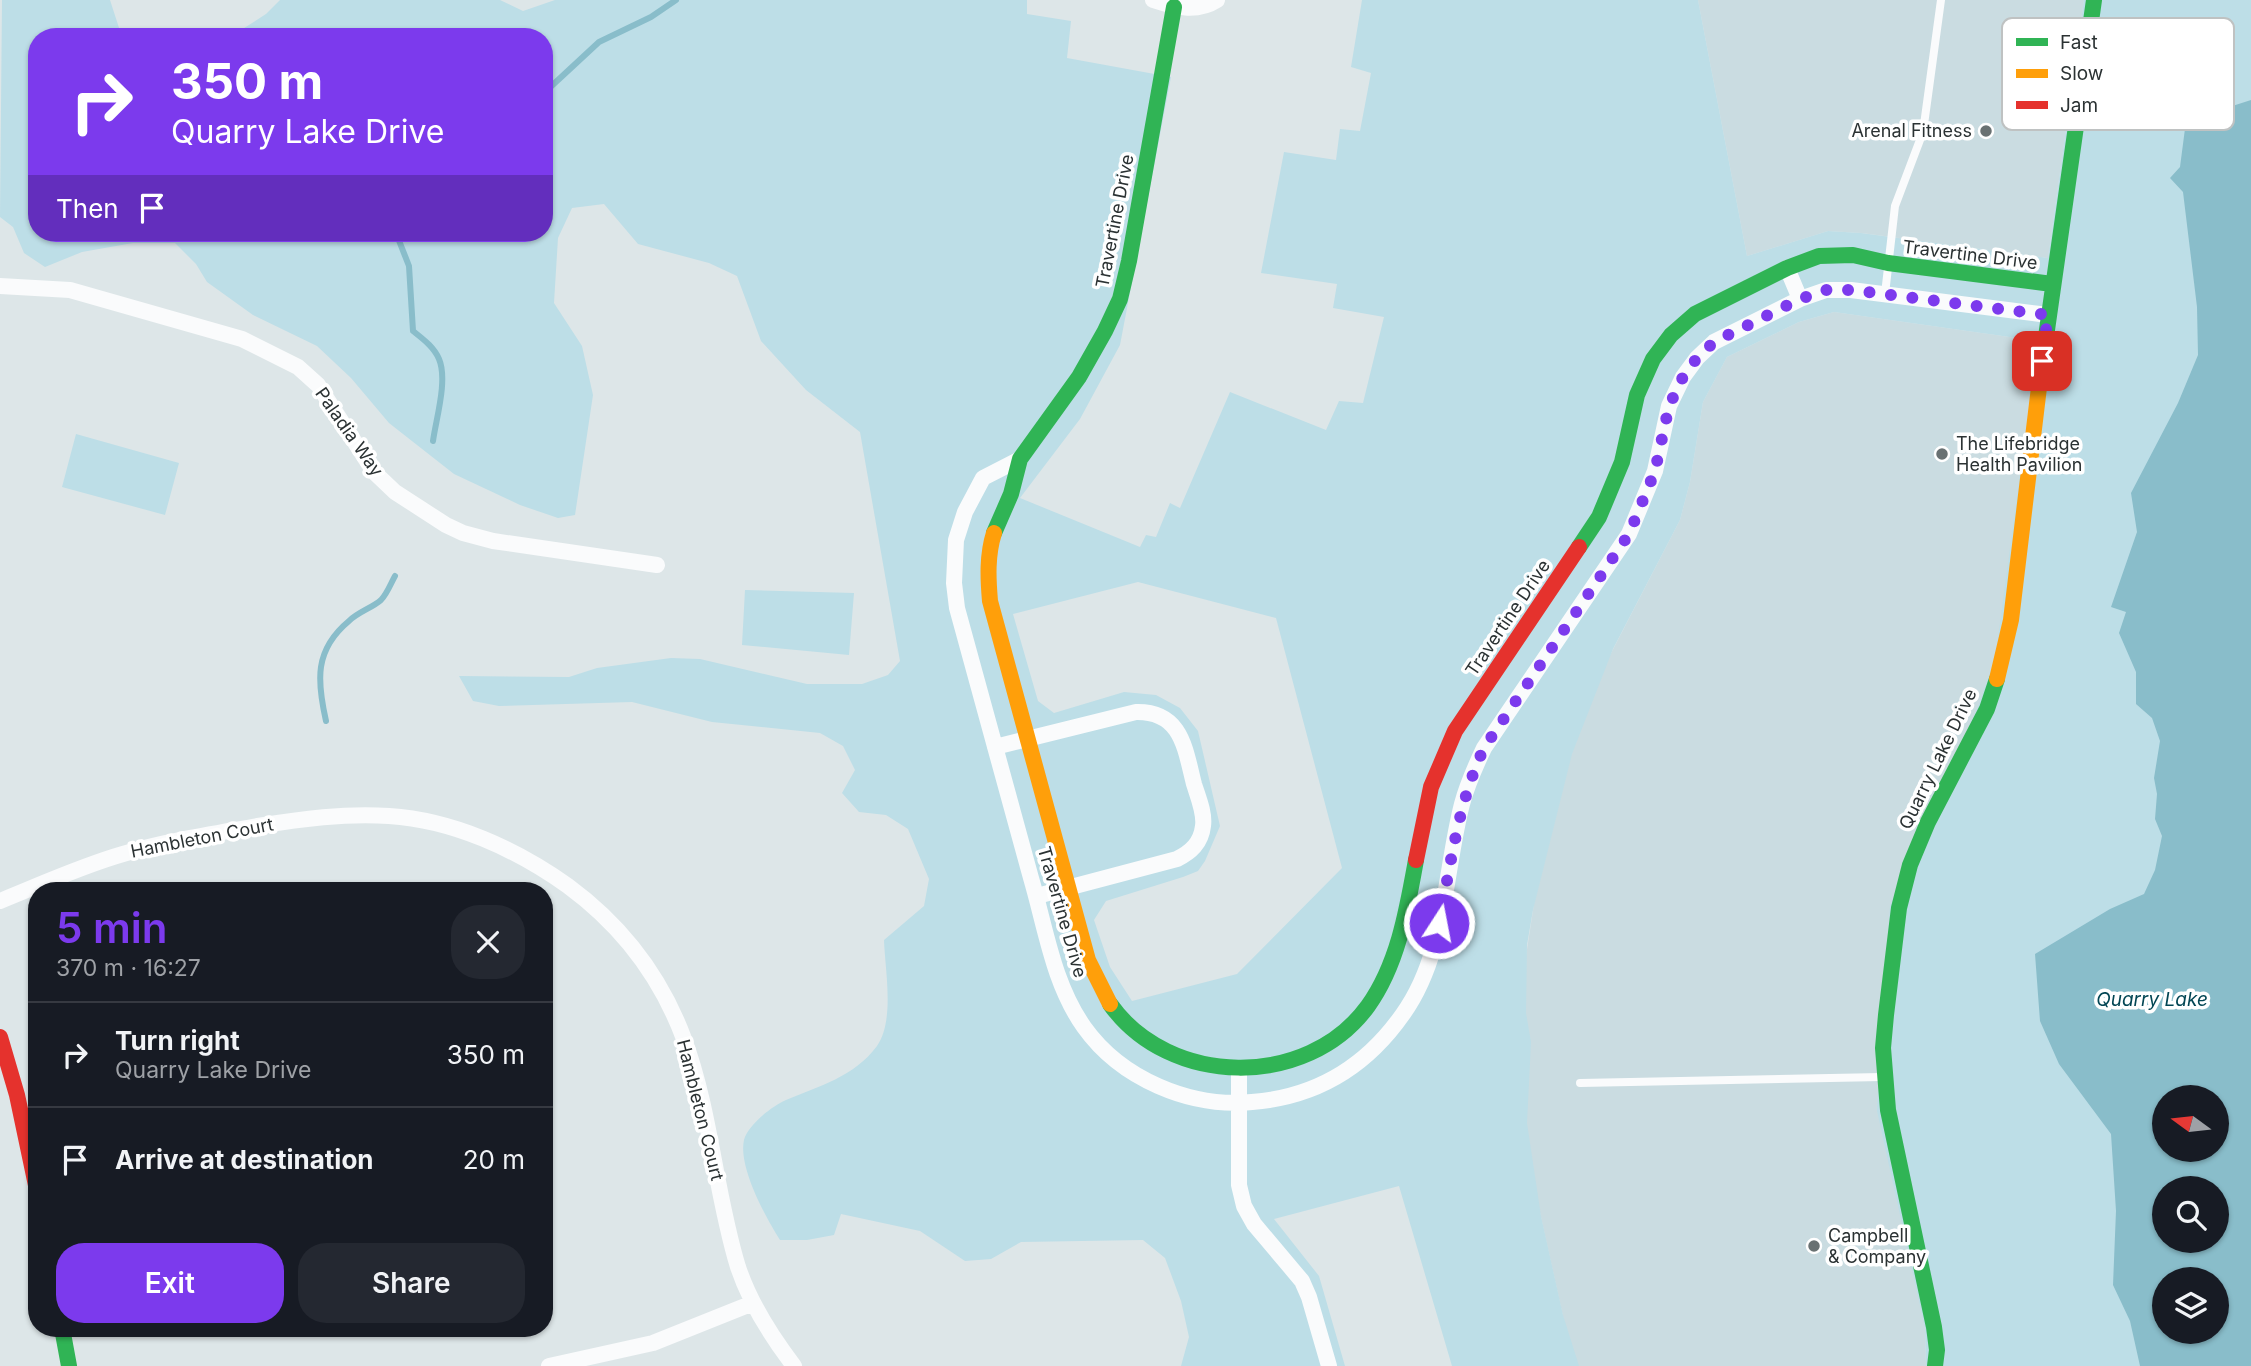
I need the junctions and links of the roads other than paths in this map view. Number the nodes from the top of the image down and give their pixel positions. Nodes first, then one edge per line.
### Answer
1 (1153, 0) edge
2 (1217, 0) edge
3 (1941, 0) edge
4 (2094, 0) edge
5 (1174, 7) junction
6 (2091, 18) edge
7 (2075, 130) edge
8 (1888, 264) junction
9 (1787, 268) junction
10 (2052, 284) junction
11 (0, 286) edge
12 (1885, 294) junction
13 (1800, 299) junction
14 (2048, 315) junction
15 (1020, 459) junction
16 (657, 565) dead end
17 (1027, 739) junction
18 (995, 747) junction
19 (50, 882) edge
20 (1068, 888) junction
21 (28, 890) edge
22 (1037, 896) junction
23 (0, 901) edge
24 (0, 1037) edge
25 (1239, 1069) junction
26 (1884, 1077) junction
27 (1580, 1083) dead end
28 (1239, 1104) junction
29 (28, 1148) edge
30 (753, 1303) junction
31 (64, 1337) edge
32 (69, 1366) edge
33 (549, 1366) edge
34 (794, 1366) edge
35 (1329, 1366) edge
36 (1934, 1366) edge

1 - 5 street
2 - 5 street
3 - 8 lane
4 - 6 street, Quarry Lake Drive
5 - 15 street, Travertine Drive
7 - 10 street, Quarry Lake Drive
8 - 9 street, Travertine Drive
8 - 10 street, Travertine Drive
8 - 12 lane
9 - 13 street
9 - 25 street, Travertine Drive
10 - 14 street, Quarry Lake Drive
11 - 16 street, Paladia Way
12 - 13 street, Travertine Drive
12 - 14 street, Travertine Drive
13 - 28 street, Travertine Drive
14 - 26 street, Quarry Lake Drive
15 - 17 street, Travertine Drive
15 - 18 street, Travertine Drive
17 - 18 street
17 - 20 street, Travertine Drive
17 - 20 street
18 - 22 street, Travertine Drive
19 - 30 street, Hambleton Court
20 - 22 street
20 - 25 street, Travertine Drive
21 - 23 street, Hambleton Court
22 - 28 street, Travertine Drive
24 - 29 street
25 - 28 street
26 - 27 lane
26 - 36 street, Quarry Lake Drive
28 - 35 street
30 - 33 street
30 - 34 street, Hambleton Court
31 - 32 street

